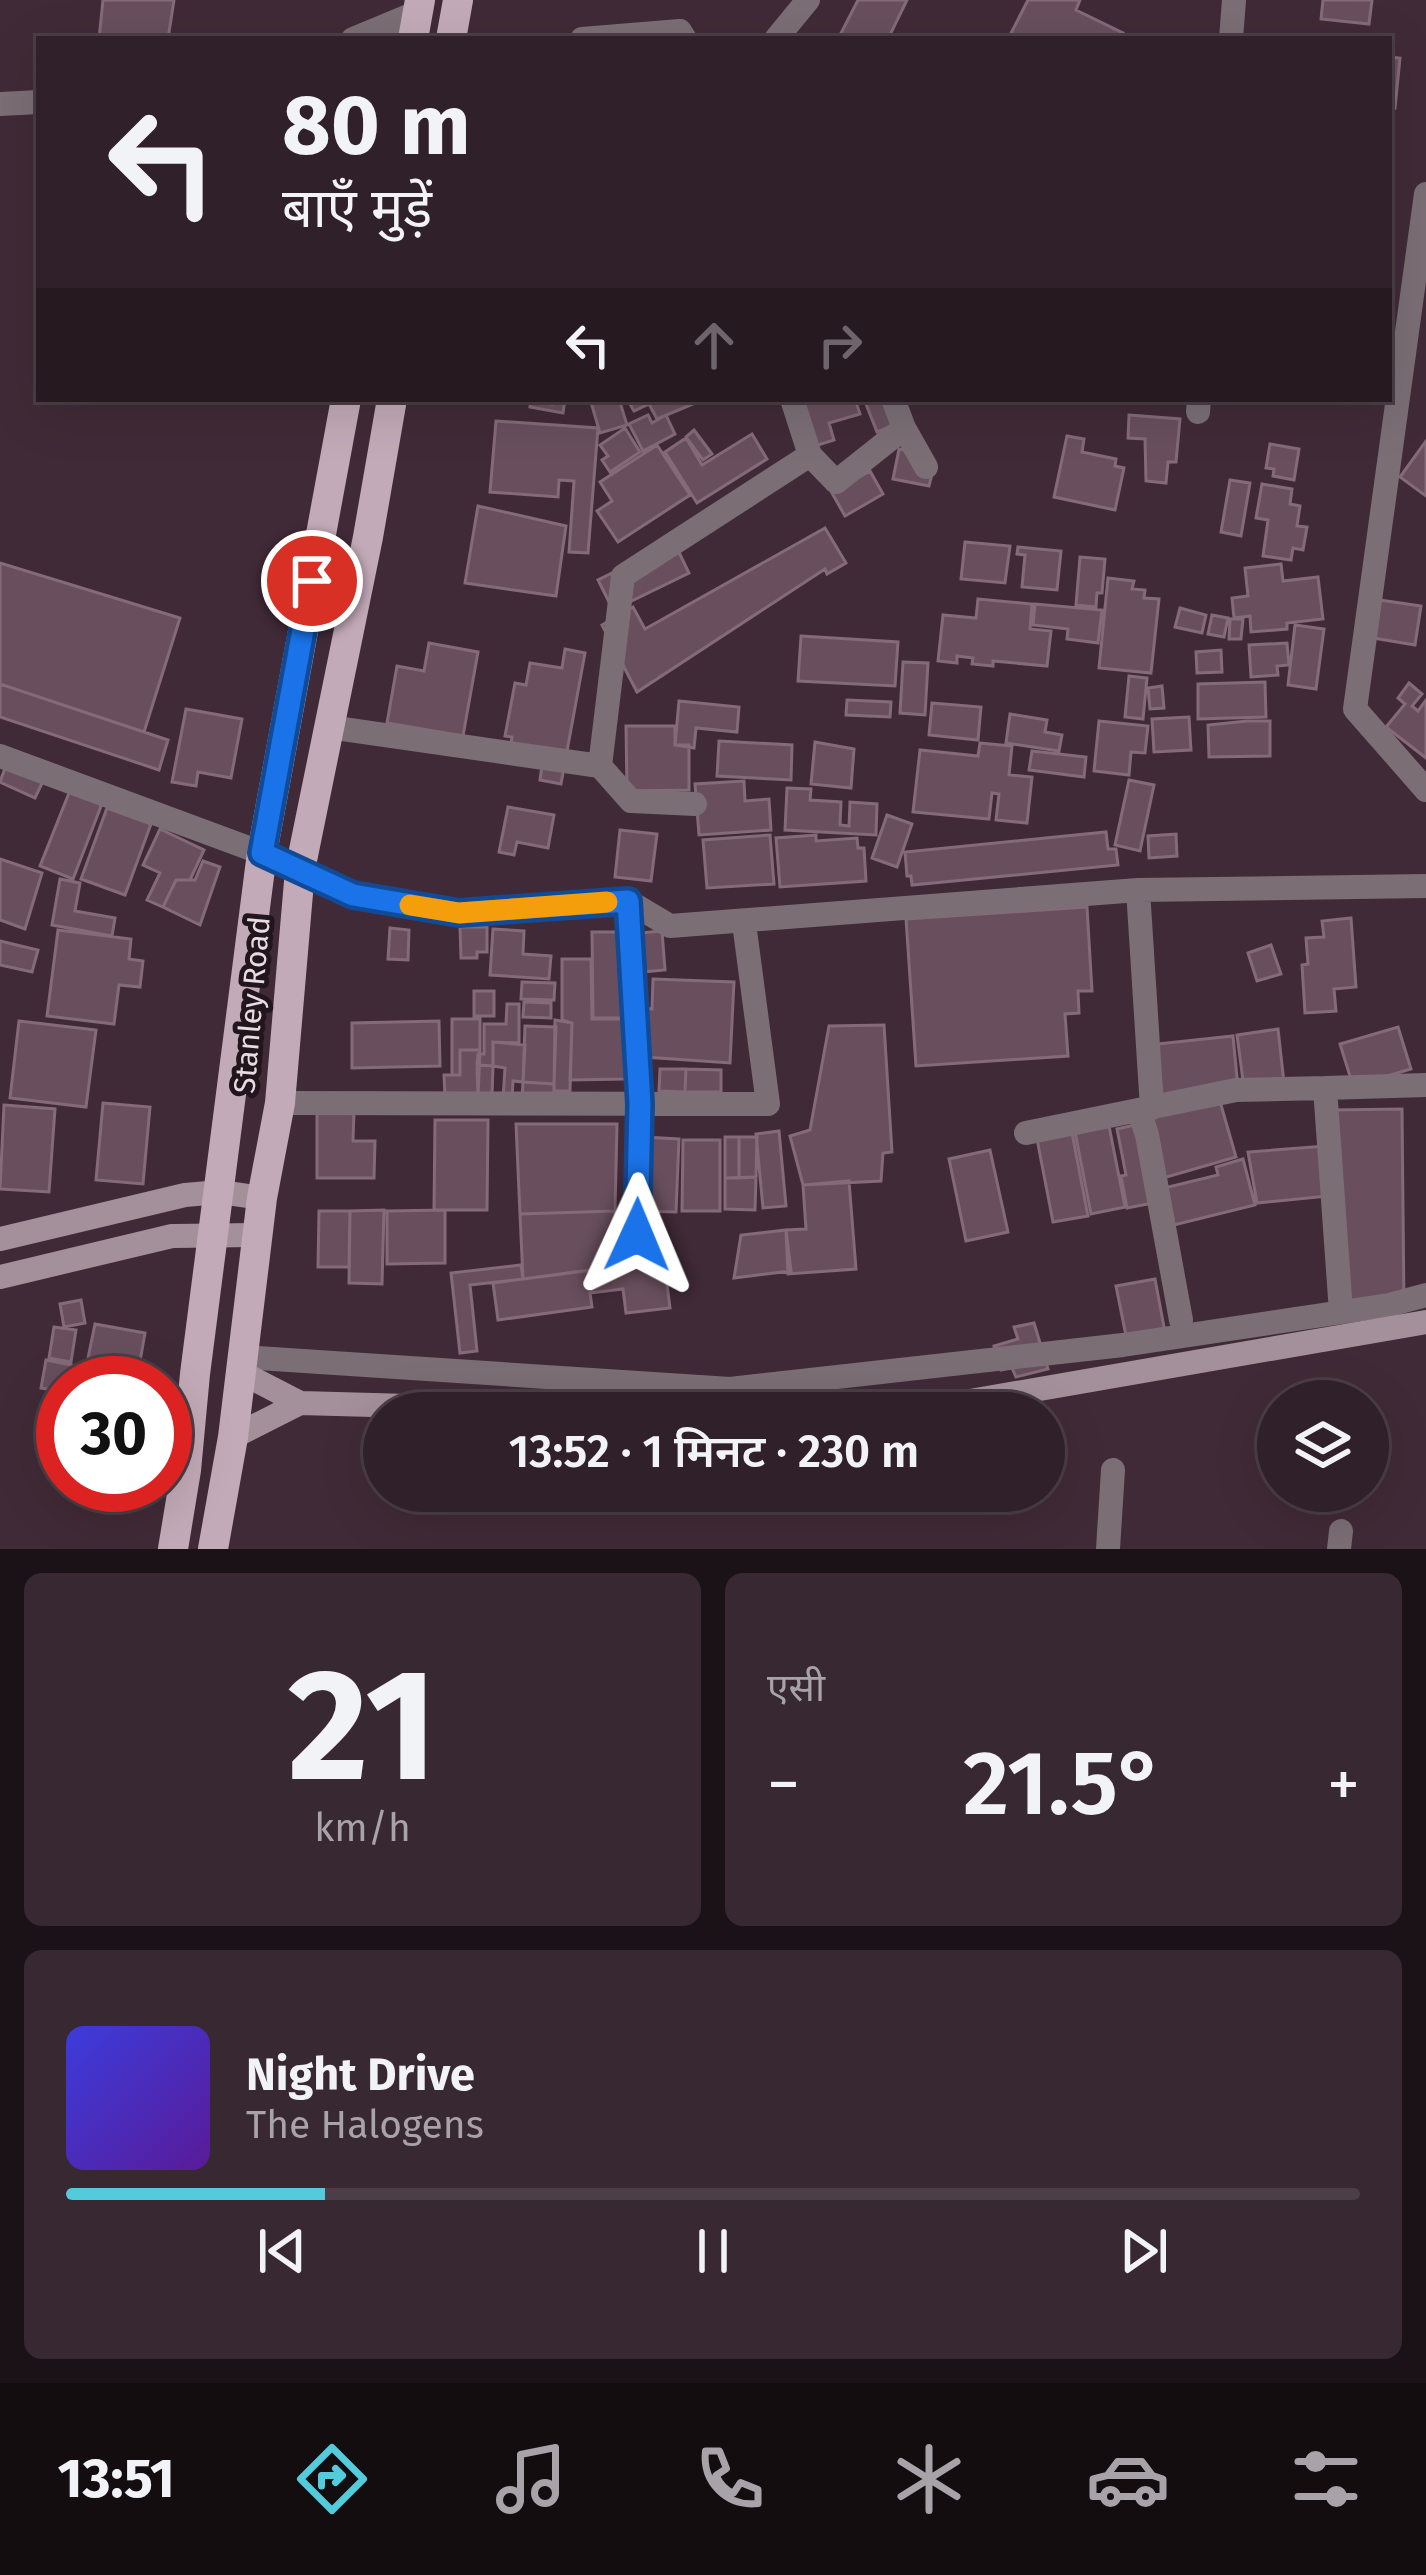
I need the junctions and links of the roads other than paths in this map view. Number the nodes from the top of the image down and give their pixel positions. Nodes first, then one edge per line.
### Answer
1 (458, 0) edge
2 (808, 0) edge
3 (1234, 0) edge
4 (417, 17) edge
5 (362, 36) edge
6 (452, 36) edge
7 (619, 36) edge
8 (683, 36) edge
9 (778, 36) edge
10 (1231, 36) edge
11 (36, 102) edge
12 (0, 104) edge
13 (1426, 194) edge
14 (345, 402) edge
15 (391, 402) edge
16 (794, 402) edge
17 (894, 402) edge
18 (904, 428) junction
19 (810, 455) junction
20 (926, 467) dead end
21 (329, 727) junction
22 (0, 756) edge
23 (600, 766) junction
24 (1426, 790) edge
25 (694, 805) dead end
26 (262, 853) junction
27 (299, 871) junction
28 (1426, 886) edge
29 (1138, 890) junction
30 (628, 901) junction
31 (744, 923) junction
32 (1426, 1085) edge
33 (1325, 1088) junction
34 (280, 1103) junction
35 (640, 1104) junction
36 (1152, 1108) junction
37 (1026, 1133) dead end
38 (220, 1192) junction
39 (262, 1198) junction
40 (214, 1234) junction
41 (257, 1235) junction
42 (637, 1235) dead end
43 (0, 1239) edge
44 (0, 1277) edge
45 (1426, 1295) edge
46 (1340, 1312) junction
47 (1180, 1320) dead end
48 (1426, 1322) edge
49 (241, 1364) junction
50 (1022, 1392) edge
51 (300, 1403) junction
52 (363, 1405) edge
53 (233, 1437) junction
54 (1114, 1470) dead end
55 (173, 1549) edge
56 (213, 1549) edge
57 (1108, 1549) edge

1 - 6 main road
2 - 9 street
3 - 10 street
4 - 5 street
7 - 8 street
11 - 12 street
13 - 24 street
14 - 26 main road, Stanley Road
15 - 21 main road, Stanley Road
16 - 19 street
17 - 18 street
18 - 19 street
18 - 20 street
19 - 23 street
21 - 23 street
21 - 27 main road, Stanley Road
22 - 26 street
23 - 25 street
26 - 27 street
26 - 38 main road, Stanley Road
27 - 30 street
27 - 34 main road, Stanley Road
28 - 29 street
29 - 31 street
29 - 36 street
30 - 31 street
30 - 35 street
31 - 35 street
32 - 33 street
33 - 36 street
33 - 46 street
34 - 35 street
34 - 39 main road, Stanley Road
35 - 42 street
36 - 37 street
36 - 47 street
38 - 39 main road
38 - 40 main road, Stanley Road
38 - 43 main road
39 - 41 main road, Stanley Road
40 - 41 main road
40 - 44 main road
40 - 55 main road, Stanley Road
41 - 49 main road, Stanley Road
45 - 46 street
46 - 49 street
48 - 50 main road
49 - 51 main road
49 - 53 main road, Stanley Road
51 - 52 main road
51 - 53 main road
53 - 56 main road, Stanley Road
54 - 57 street

